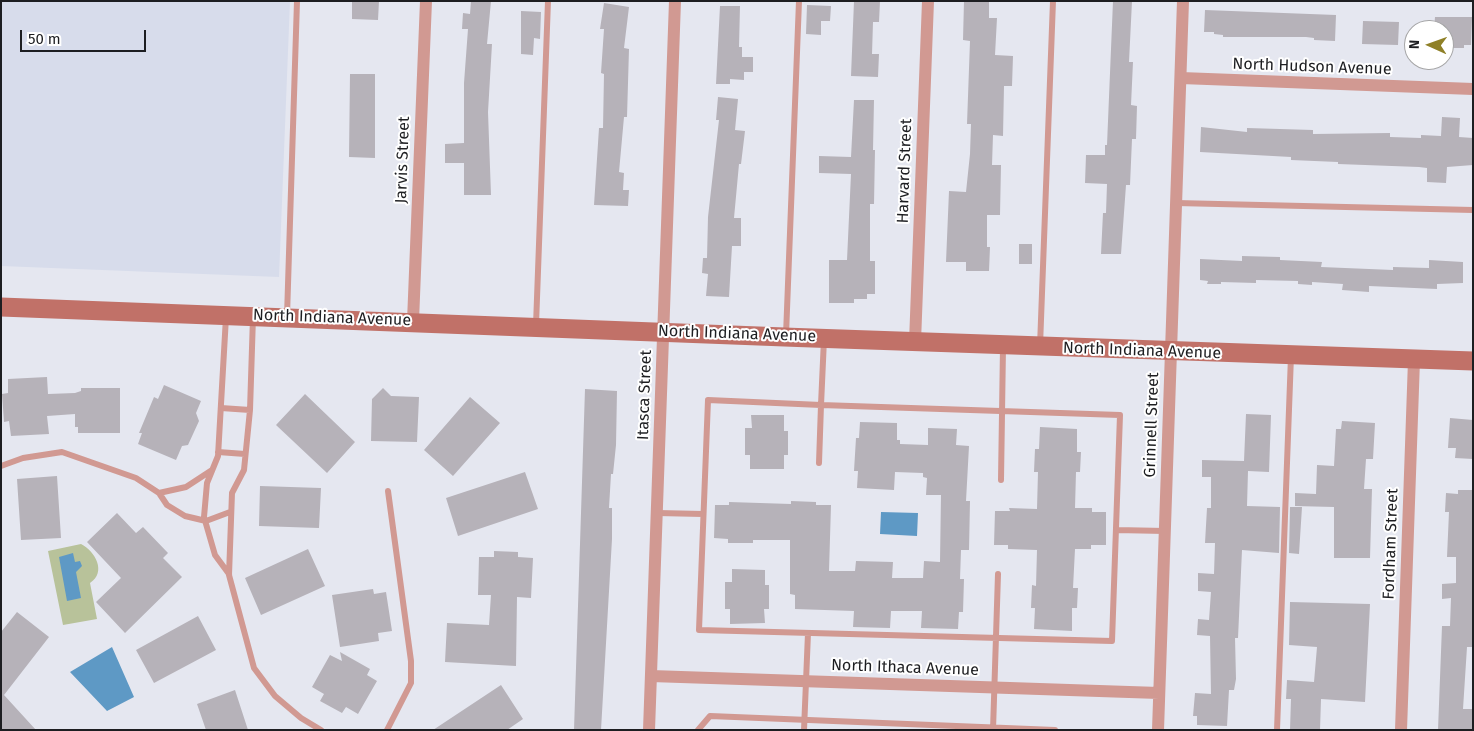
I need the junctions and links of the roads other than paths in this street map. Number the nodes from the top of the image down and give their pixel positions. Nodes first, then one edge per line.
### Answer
1 (297, 1) edge
2 (426, 1) edge
3 (548, 1) edge
4 (675, 1) edge
5 (799, 1) edge
6 (928, 1) edge
7 (1053, 1) edge
8 (1183, 1) edge
9 (1181, 78) junction
10 (1473, 89) edge
11 (1176, 203) junction
12 (1473, 210) edge
13 (1, 307) edge
14 (226, 315) junction
15 (254, 316) junction
16 (287, 317) junction
17 (413, 321) junction
18 (536, 326) junction
19 (663, 331) junction
20 (786, 336) junction
21 (824, 338) junction
22 (915, 342) junction
23 (1003, 345) junction
24 (1040, 347) junction
25 (1171, 352) junction
26 (1291, 356) junction
27 (1414, 360) junction
28 (1473, 361) edge
29 (821, 405) junction
30 (221, 408) junction
31 (250, 410) junction
32 (1002, 411) junction
33 (218, 452) junction
34 (245, 454) junction
35 (819, 463) dead end
36 (1, 466) edge
37 (213, 470) junction
38 (1001, 480) dead end
39 (388, 491) dead end
40 (159, 493) junction
41 (230, 512) junction
42 (657, 513) junction
43 (703, 514) junction
44 (206, 521) junction
45 (1116, 530) junction
46 (1165, 531) junction
47 (998, 574) dead end
48 (229, 575) junction
49 (808, 633) junction
50 (996, 638) junction
51 (651, 676) junction
52 (807, 681) junction
53 (994, 687) junction
54 (1159, 693) junction
55 (804, 719) junction
56 (993, 728) edge
57 (321, 730) edge
58 (387, 730) edge
59 (649, 730) edge
60 (698, 730) edge
61 (804, 730) edge
62 (1055, 730) edge
63 (1158, 730) edge
64 (1277, 730) edge
65 (1401, 730) edge

1 - 16 lane
2 - 17 street, Jarvis Street
3 - 18 lane
4 - 19 street, Itasca Street
5 - 20 lane
6 - 22 street, Harvard Street
7 - 24 lane
8 - 9 street, Grinnell Street
9 - 10 street, North Hudson Avenue
9 - 11 street, Grinnell Street
11 - 12 lane
11 - 25 street, Grinnell Street
13 - 14 main road, North Indiana Avenue
14 - 15 main road, North Indiana Avenue
14 - 30 lane
15 - 16 main road, North Indiana Avenue
15 - 31 lane
16 - 17 main road, North Indiana Avenue
17 - 18 main road, North Indiana Avenue
18 - 19 main road, North Indiana Avenue
19 - 20 main road, North Indiana Avenue
19 - 42 street, Itasca Street
20 - 21 main road, North Indiana Avenue
21 - 22 main road, North Indiana Avenue
21 - 29 lane
22 - 23 main road, North Indiana Avenue
23 - 24 main road, North Indiana Avenue
23 - 32 lane
24 - 25 main road, North Indiana Avenue
25 - 26 main road, North Indiana Avenue
25 - 46 street, Grinnell Street
26 - 27 main road, North Indiana Avenue
26 - 64 lane
27 - 28 main road, North Indiana Avenue
27 - 65 street, Fordham Street
29 - 32 lane
29 - 35 lane
29 - 43 lane
30 - 31 lane
30 - 33 lane
31 - 34 lane
32 - 38 lane
32 - 45 lane
33 - 34 lane
33 - 37 lane
34 - 41 lane
36 - 40 lane
37 - 40 lane
37 - 44 lane
39 - 58 lane
40 - 44 lane
41 - 44 lane
41 - 48 lane
42 - 43 lane
42 - 51 street, Itasca Street
43 - 49 lane
44 - 48 lane
45 - 46 lane
45 - 50 lane
46 - 54 street, Grinnell Street
47 - 50 lane
48 - 57 lane
49 - 50 lane
49 - 52 lane
50 - 53 lane
51 - 52 street, North Ithaca Avenue
51 - 59 street, Itasca Street
52 - 53 street, North Ithaca Avenue
52 - 55 lane
53 - 54 street, North Ithaca Avenue
53 - 56 lane
54 - 63 street, Grinnell Street
55 - 56 lane
55 - 60 lane
55 - 61 lane
56 - 62 lane

